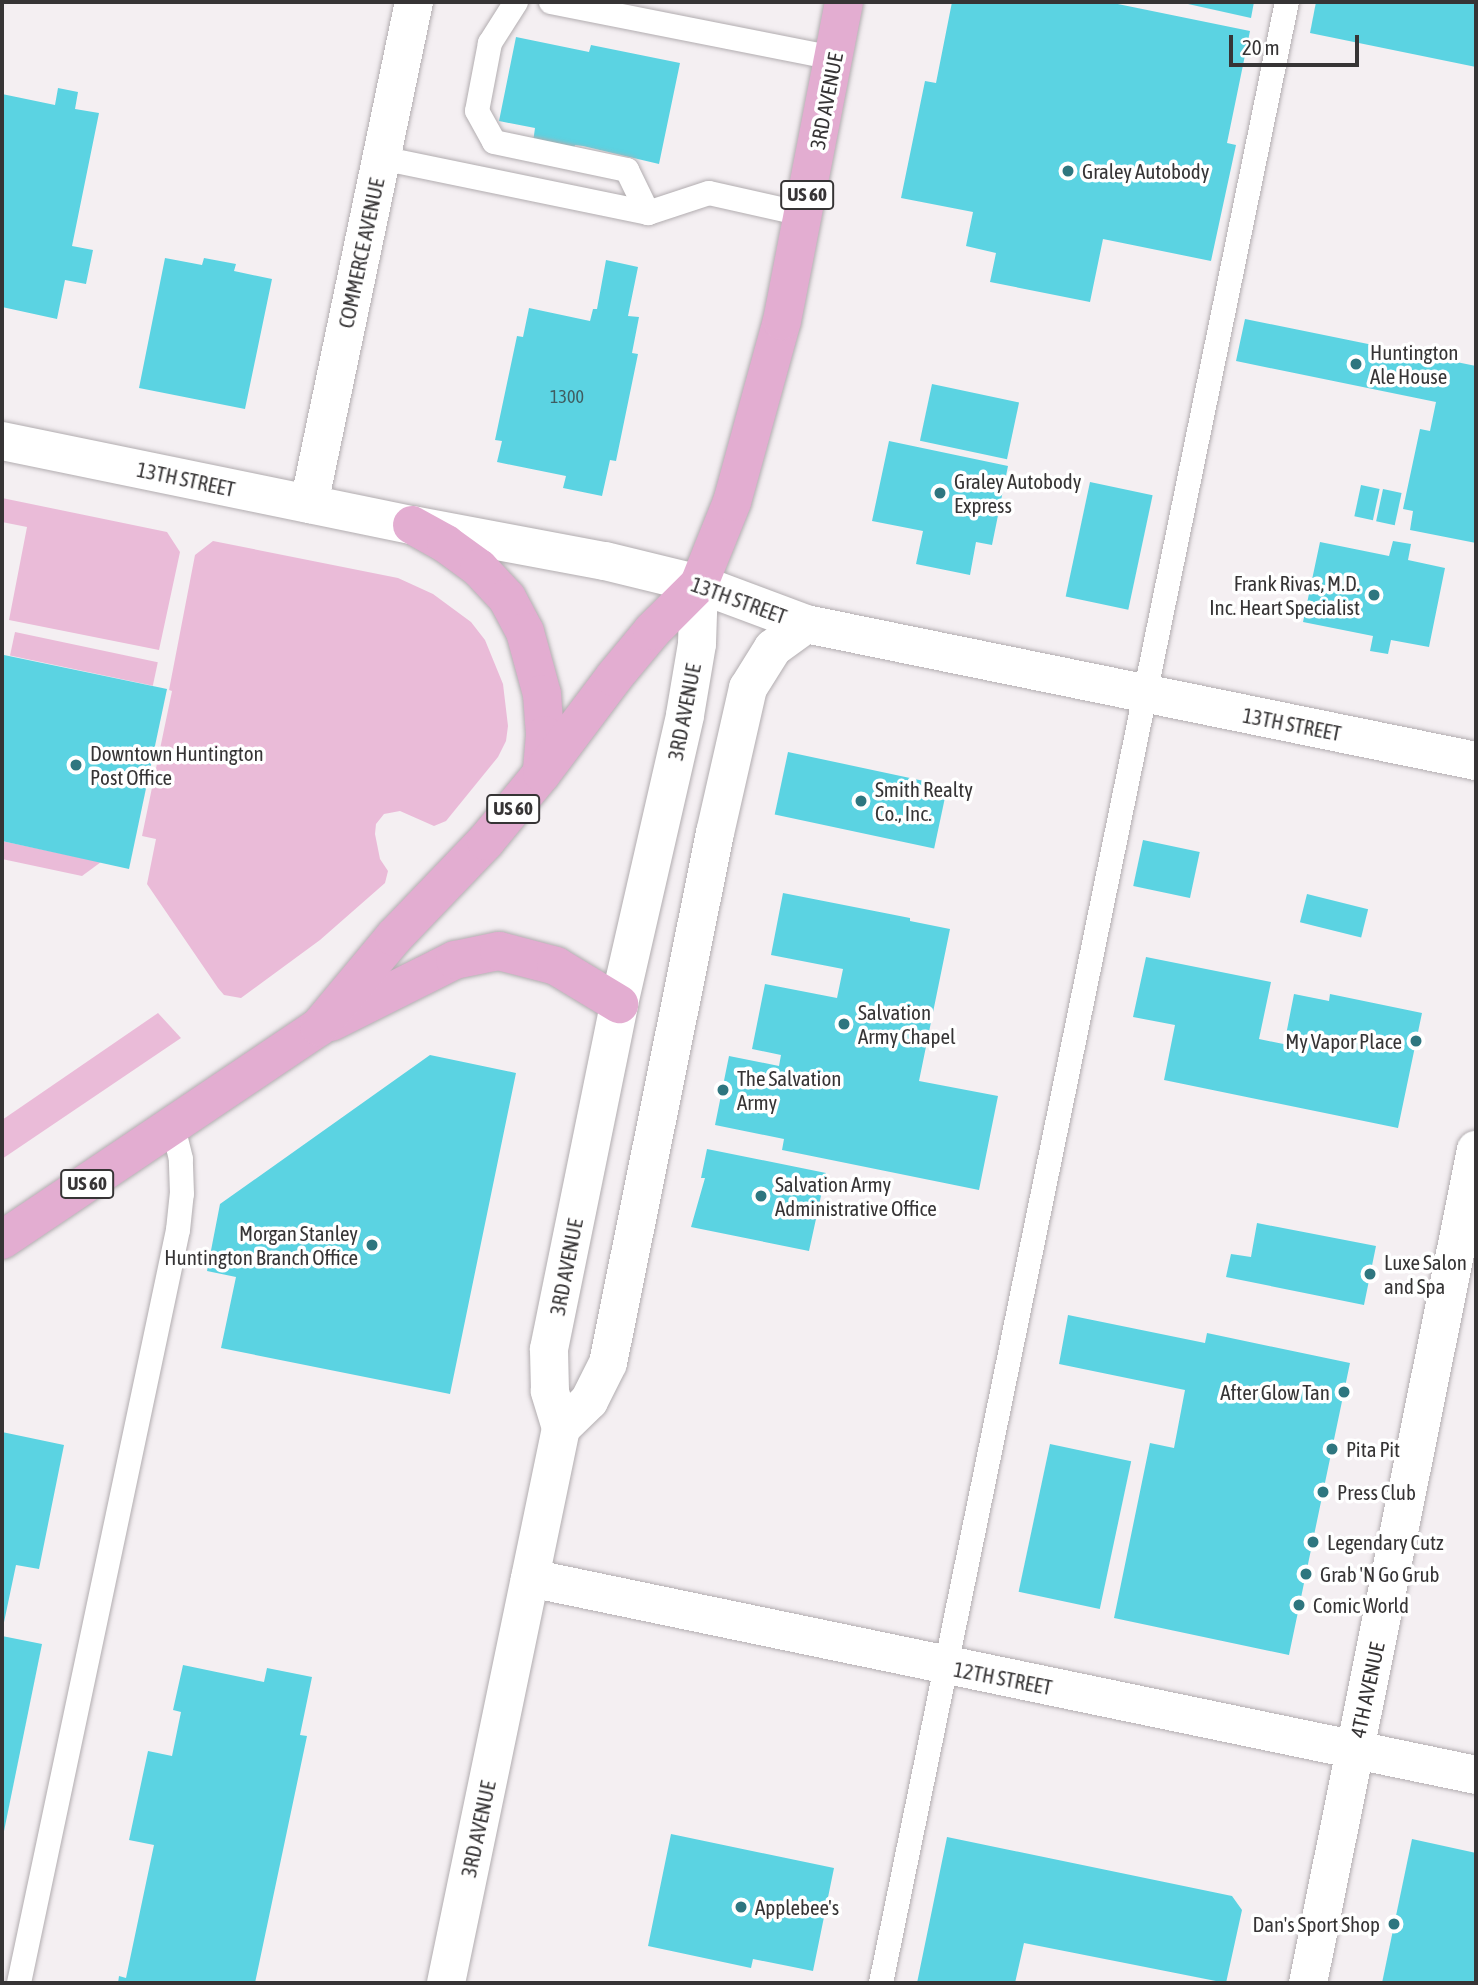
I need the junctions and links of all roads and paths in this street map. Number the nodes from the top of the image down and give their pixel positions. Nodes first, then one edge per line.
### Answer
1 (414, 2) edge
2 (516, 2) edge
3 (551, 2) edge
4 (844, 2) edge
5 (1287, 2) edge
6 (834, 58) junction
7 (381, 158) junction
8 (648, 213) junction
9 (803, 214) junction
10 (2, 441) edge
11 (309, 504) junction
12 (412, 525) junction
13 (699, 584) junction
14 (806, 624) junction
15 (1143, 693) junction
16 (1476, 761) edge
17 (542, 774) junction
18 (619, 1004) junction
19 (320, 1027) junction
20 (173, 1128) junction
21 (1476, 1150) edge
22 (2, 1240) edge
23 (561, 1428) junction
24 (530, 1578) junction
25 (946, 1667) junction
26 (1355, 1750) junction
27 (1476, 1775) edge
28 (19, 1983) edge
29 (446, 1983) edge
30 (881, 1983) edge
31 (1308, 1983) edge

1 - 7 street, COMMERCE AVENUE
2 - 8 lane
3 - 6 lane
4 - 6 main road, 3RD AVENUE / US 60
5 - 15 lane
6 - 9 main road, 3RD AVENUE / US 60
7 - 8 lane
7 - 11 street, COMMERCE AVENUE
8 - 9 lane
9 - 13 main road, 3RD AVENUE / US 60
10 - 11 street, 13TH STREET
11 - 12 street, 13TH STREET
12 - 13 street, 13TH STREET
12 - 17 main road
13 - 14 street, 13TH STREET
13 - 17 main road, US 60
13 - 18 street, 3RD AVENUE
14 - 15 street, 13TH STREET
14 - 23 street
15 - 16 street, 13TH STREET
15 - 25 lane
17 - 19 main road, US 60
18 - 19 main road
18 - 23 street, 3RD AVENUE
19 - 20 main road, US 60
20 - 22 main road, US 60
20 - 28 lane
21 - 26 street, 4TH AVENUE
23 - 24 street, 3RD AVENUE
24 - 25 street, 12TH STREET
24 - 29 street, 3RD AVENUE
25 - 26 street, 12TH STREET
25 - 30 lane
26 - 27 street, 12TH STREET
26 - 31 street, 4TH AVENUE

